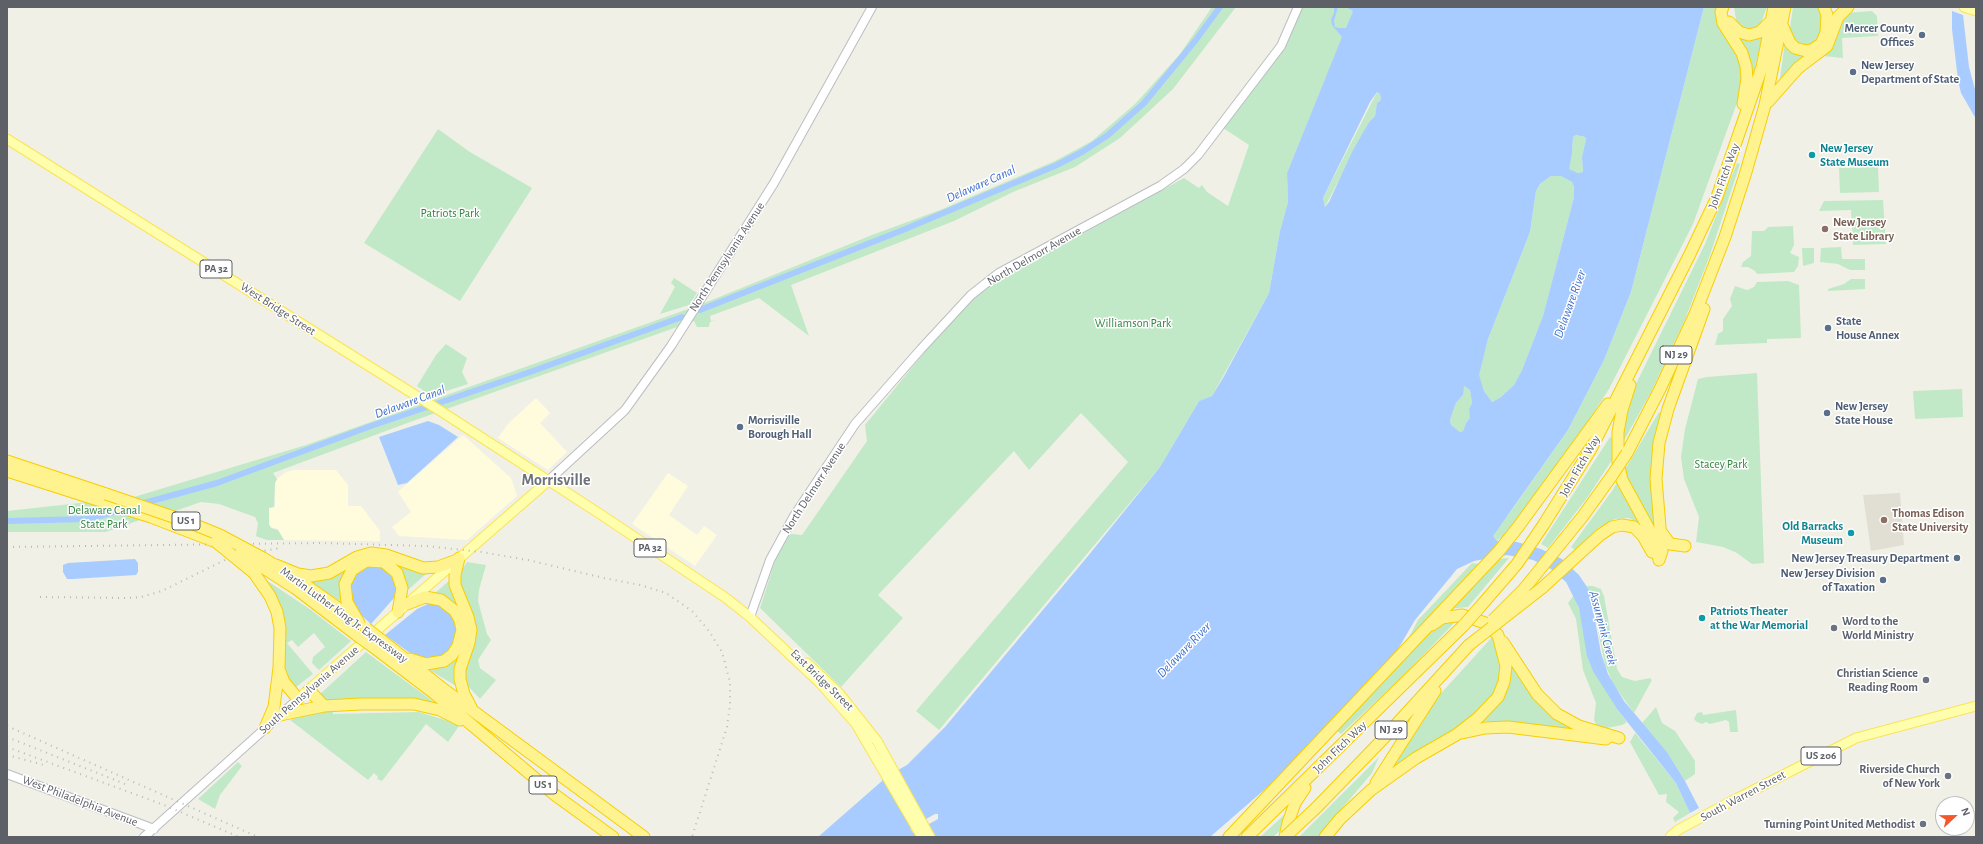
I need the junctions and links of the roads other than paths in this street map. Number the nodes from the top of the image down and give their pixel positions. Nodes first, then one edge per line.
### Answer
1 (872, 7) edge
2 (1298, 7) edge
3 (1723, 7) edge
4 (1729, 7) edge
5 (1774, 7) edge
6 (1785, 7) edge
7 (1824, 7) edge
8 (1848, 7) edge
9 (1964, 7) edge
10 (1976, 11) edge
11 (1777, 22) junction
12 (1765, 105) junction
13 (1740, 130) junction
14 (7, 139) edge
15 (1718, 254) junction
16 (1650, 333) junction
17 (1630, 373) junction
18 (7, 461) edge
19 (7, 471) edge
20 (548, 481) junction
21 (104, 498) junction
22 (1662, 533) junction
23 (1685, 546) dead end
24 (458, 559) junction
25 (1659, 560) junction
26 (259, 565) junction
27 (276, 565) junction
28 (407, 604) junction
29 (398, 612) junction
30 (750, 617) junction
31 (361, 629) junction
32 (1420, 633) junction
33 (1498, 635) junction
34 (376, 643) junction
35 (1467, 647) junction
36 (404, 657) junction
37 (279, 668) junction
38 (309, 690) junction
39 (298, 699) junction
40 (324, 706) junction
41 (1976, 706) edge
42 (472, 709) junction
43 (280, 715) junction
44 (464, 720) junction
45 (266, 728) junction
46 (1456, 735) junction
47 (1319, 767) junction
48 (7, 774) edge
49 (890, 774) junction
50 (1371, 790) junction
51 (1253, 811) junction
52 (154, 829) junction
53 (144, 837) edge
54 (613, 837) edge
55 (644, 837) edge
56 (922, 837) edge
57 (930, 837) edge
58 (1220, 837) edge
59 (1229, 837) edge
60 (1247, 837) edge
61 (1285, 837) edge
62 (1326, 837) edge
63 (1670, 837) edge

1 - 20 main road, North Pennsylvania Avenue
2 - 30 main road, North Delmorr Avenue
3 - 13 highway
4 - 11 highway
5 - 11 highway, John Fitch Way / NJ 29
6 - 11 highway, John Fitch Way / NJ 29
7 - 11 highway
8 - 12 highway
9 - 10 main road
11 - 12 highway, John Fitch Way / NJ 29
11 - 13 highway, John Fitch Way / NJ 29
12 - 15 highway, John Fitch Way / NJ 29
13 - 16 highway, John Fitch Way / NJ 29
14 - 20 main road, West Bridge Street / PA 32
15 - 22 highway
15 - 35 highway, John Fitch Way / NJ 29, bridge
16 - 17 highway, John Fitch Way / NJ 29
16 - 25 highway
17 - 32 highway
17 - 47 highway, John Fitch Way / NJ 29, bridge
18 - 21 highway, Martin Luther King Jr. Expressway / US 1
19 - 21 highway, Martin Luther King Jr. Expressway / US 1
20 - 24 main road, South Pennsylvania Avenue
20 - 30 main road, East Bridge Street / PA 32
21 - 26 highway, Martin Luther King Jr. Expressway / US 1, bridge
21 - 26 highway, Martin Luther King Jr. Expressway / US 1, bridge
22 - 23 highway
22 - 25 highway
24 - 27 highway
24 - 28 main road, South Pennsylvania Avenue
24 - 42 highway
25 - 35 highway, bridge
26 - 27 highway, Martin Luther King Jr. Expressway / US 1
26 - 31 highway, Martin Luther King Jr. Expressway / US 1
26 - 37 highway
27 - 31 highway, Martin Luther King Jr. Expressway / US 1
28 - 29 main road, South Pennsylvania Avenue
28 - 36 highway
29 - 31 highway
29 - 38 main road, South Pennsylvania Avenue
30 - 49 main road, East Bridge Street
31 - 34 highway, Martin Luther King Jr. Expressway / US 1, bridge
32 - 33 highway
32 - 51 highway
33 - 46 highway
33 - 46 highway
34 - 36 highway, Martin Luther King Jr. Expressway / US 1
34 - 44 highway, Martin Luther King Jr. Expressway / US 1
35 - 50 highway
35 - 61 highway, NJ 29, bridge
36 - 42 highway, Martin Luther King Jr. Expressway / US 1
37 - 39 highway
37 - 45 highway
38 - 39 main road, South Pennsylvania Avenue
38 - 40 highway
39 - 43 main road, South Pennsylvania Avenue
40 - 43 highway
40 - 44 highway
41 - 63 main road, South Warren Street / US 206
42 - 55 highway, Martin Luther King Jr. Expressway / US 1
43 - 45 main road, South Pennsylvania Avenue
44 - 54 highway, Martin Luther King Jr. Expressway / US 1
45 - 52 main road, South Pennsylvania Avenue
46 - 50 highway
47 - 60 highway, John Fitch Way / NJ 29
47 - 61 highway
48 - 52 main road, West Philadelphia Avenue
49 - 56 main road, East Bridge Street
49 - 57 main road, East Bridge Street
50 - 62 highway
51 - 58 highway
51 - 59 highway
52 - 53 main road, South Pennsylvania Avenue

